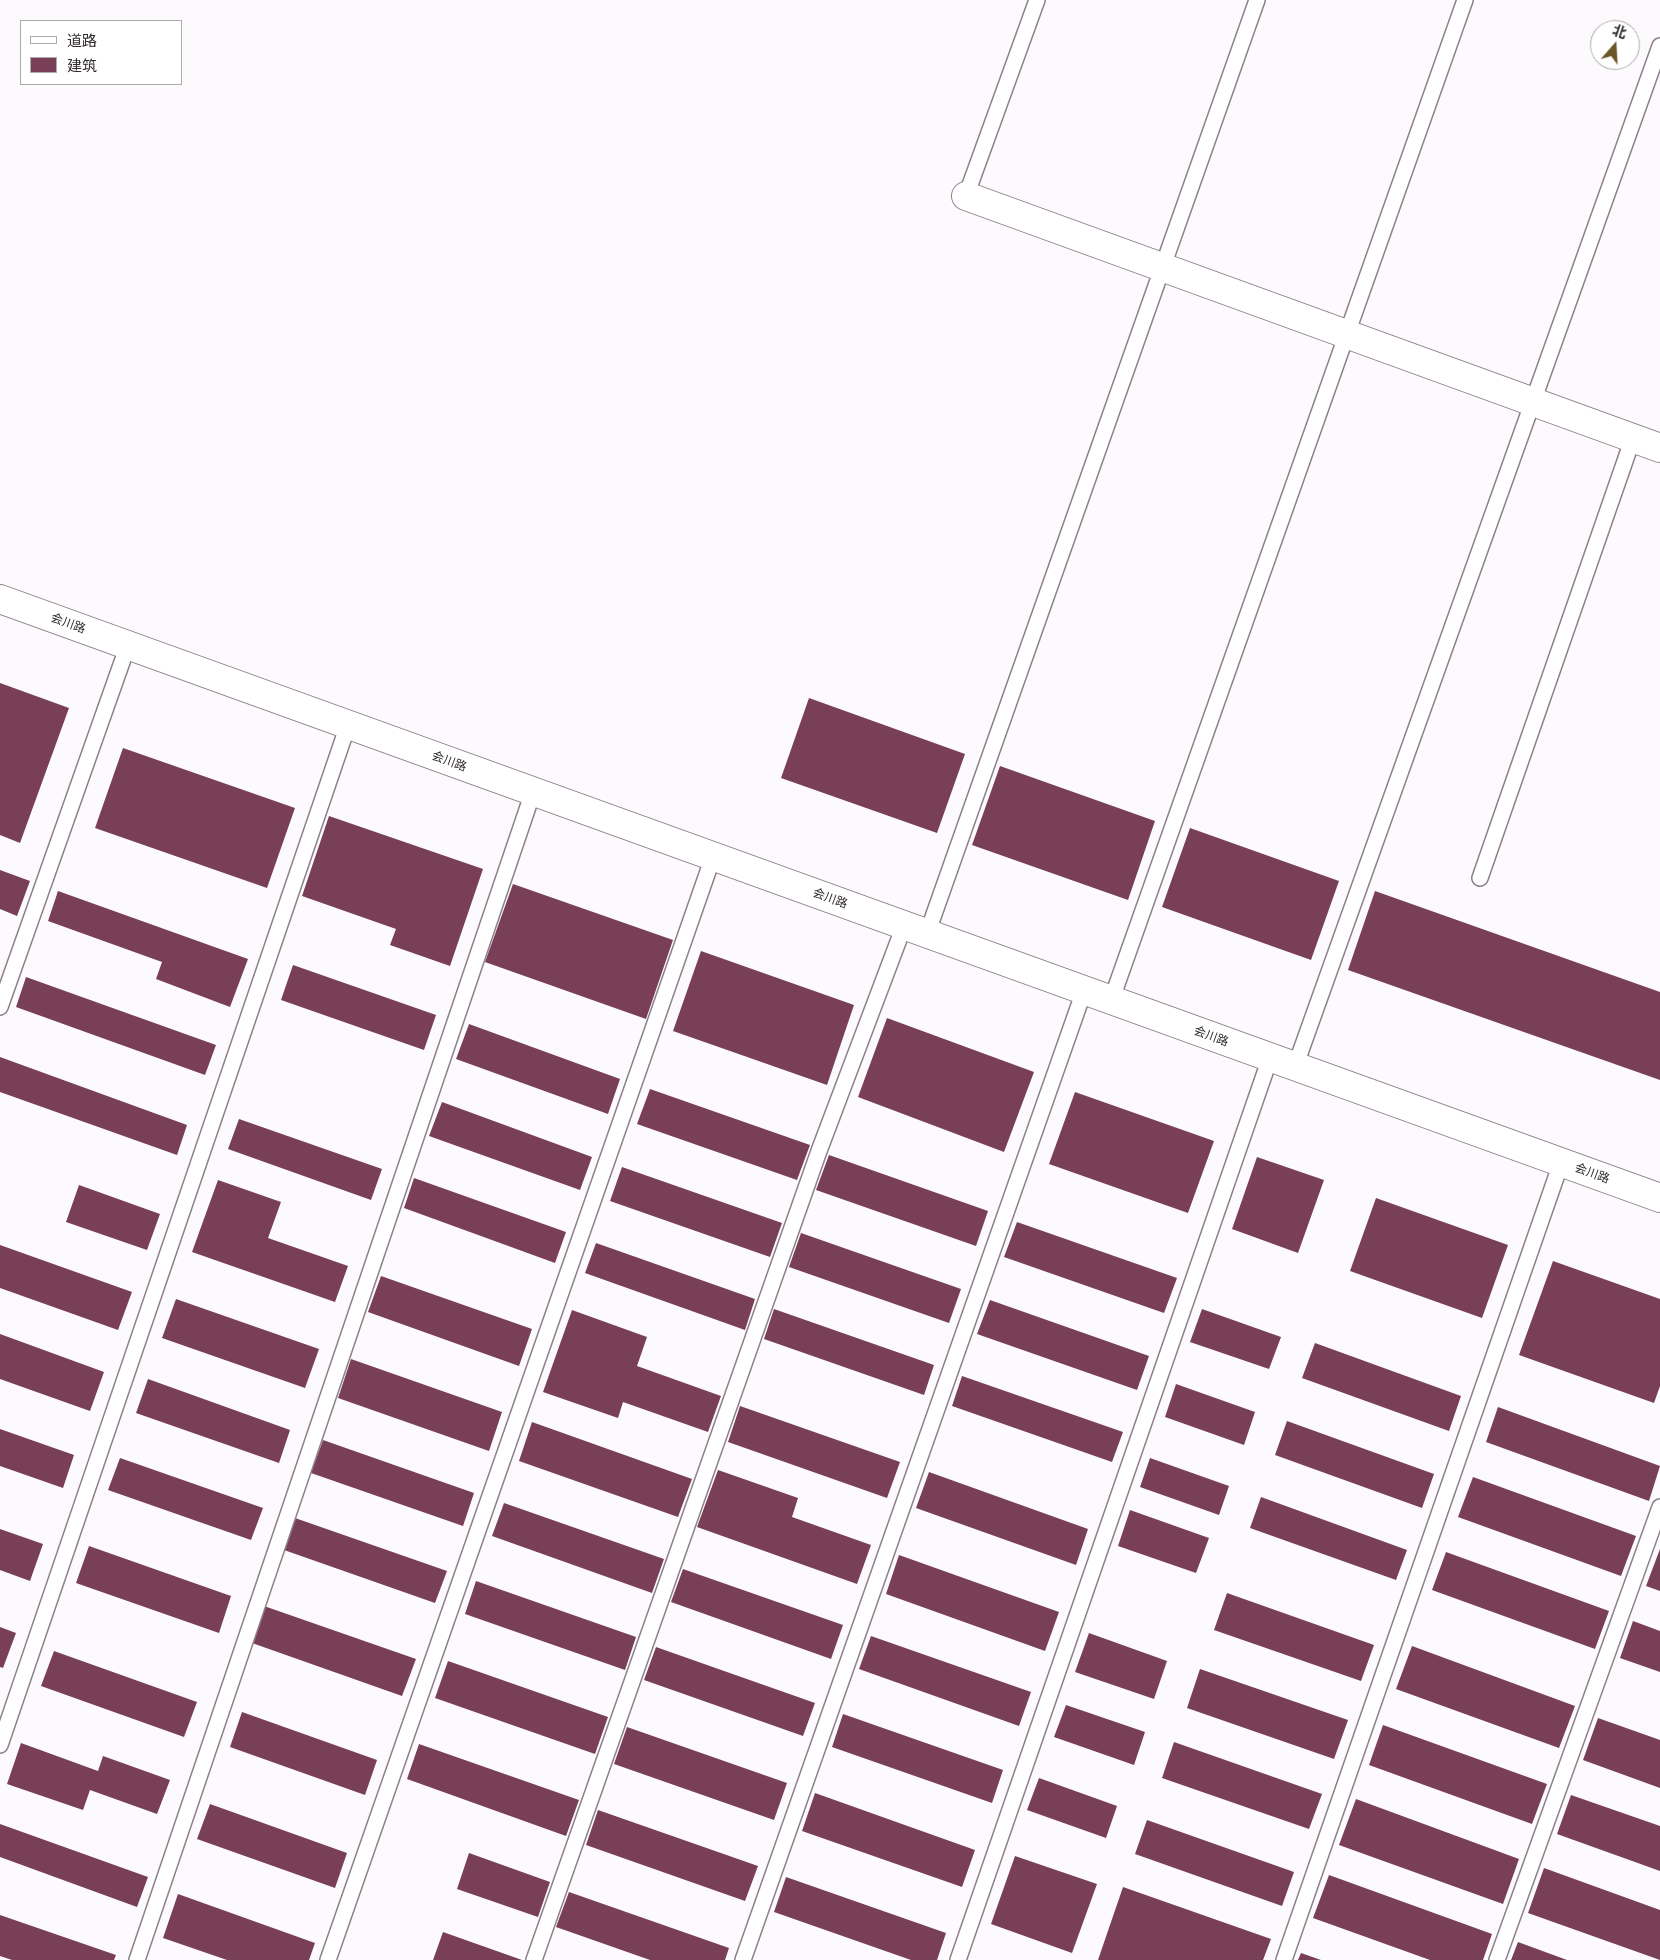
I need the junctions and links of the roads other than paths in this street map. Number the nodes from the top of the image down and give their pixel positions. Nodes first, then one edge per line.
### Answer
1 (1037, 0) edge
2 (1257, 0) edge
3 (1465, 0) edge
4 (1660, 46) edge
5 (966, 196) joint
6 (1163, 268) junction
7 (1347, 334) junction
8 (1533, 402) junction
9 (1633, 438) junction
10 (1660, 448) edge
11 (0, 599) edge
12 (128, 645) junction
13 (348, 726) junction
14 (533, 792) junction
15 (713, 857) junction
16 (1480, 878) dead end
17 (916, 930) junction
18 (1084, 991) junction
19 (1111, 1001) junction
20 (0, 1006) edge
21 (1282, 1063) junction
22 (1561, 1162) junction
23 (1660, 1198) edge
24 (1660, 1507) edge
25 (0, 1745) edge
26 (137, 1960) edge
27 (328, 1960) edge
28 (534, 1960) edge
29 (743, 1960) edge
30 (958, 1960) edge
31 (1284, 1960) edge
32 (1498, 1960) edge

1 - 5 lane
2 - 6 lane
3 - 7 lane
4 - 8 lane
5 - 6 street
6 - 7 street
6 - 17 lane
7 - 8 street
7 - 19 lane
8 - 9 street
8 - 21 lane
9 - 10 street
9 - 16 lane
11 - 12 street, 会川路
12 - 13 street, 会川路
12 - 20 lane
13 - 14 street, 会川路
13 - 25 lane
14 - 15 street, 会川路
14 - 26 lane
15 - 17 street, 会川路
15 - 27 lane
17 - 18 street, 会川路
17 - 28 lane
18 - 19 street, 会川路
18 - 29 lane
19 - 21 street, 会川路
21 - 22 street, 会川路
21 - 30 lane
22 - 23 street, 会川路
22 - 31 lane
24 - 32 lane

